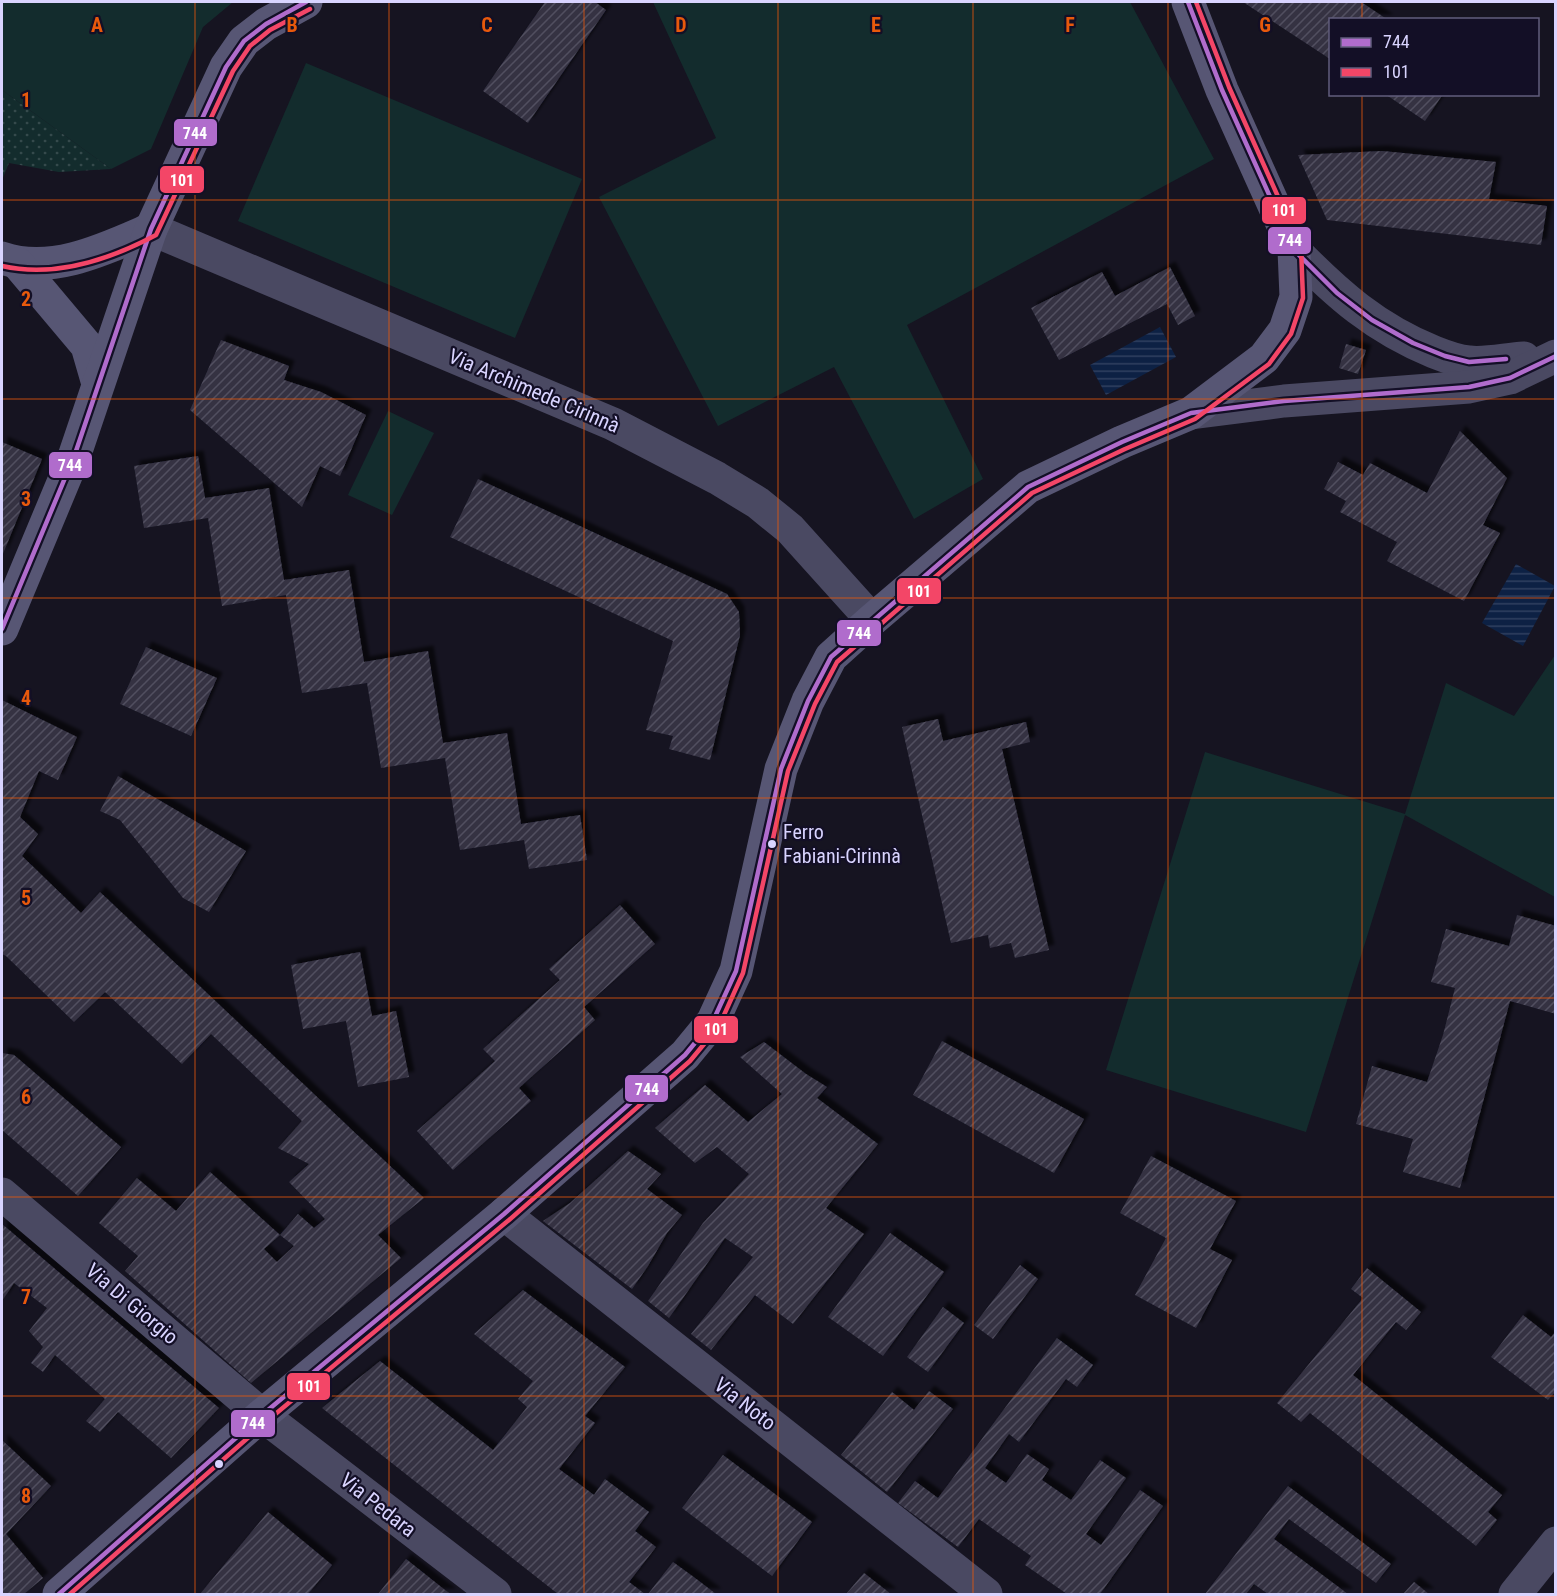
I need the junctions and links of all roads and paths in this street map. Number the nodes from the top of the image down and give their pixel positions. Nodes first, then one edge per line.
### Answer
1 (306, 2) edge
2 (1188, 2) edge
3 (151, 229) junction
4 (1294, 250) junction
5 (10, 261) edge
6 (1556, 356) edge
7 (98, 384) junction
8 (1191, 413) junction
9 (872, 620) junction
10 (2, 629) edge
11 (2, 1194) edge
12 (504, 1214) junction
13 (262, 1415) junction
14 (1556, 1543) edge
15 (59, 1594) edge
16 (495, 1594) edge
17 (986, 1594) edge
18 (1515, 1594) edge

1 - 3 main road
2 - 4 main road
3 - 5 main road
3 - 7 main road
3 - 9 street, Via Archimede Cirinnà
4 - 6 street
4 - 8 main road
5 - 7 main road
6 - 8 street
7 - 10 main road
8 - 9 main road
9 - 12 main road
11 - 13 street, Via Di Giorgio
12 - 13 main road
12 - 17 street, Via Noto
13 - 15 main road
13 - 16 street, Via Pedara
14 - 18 street

